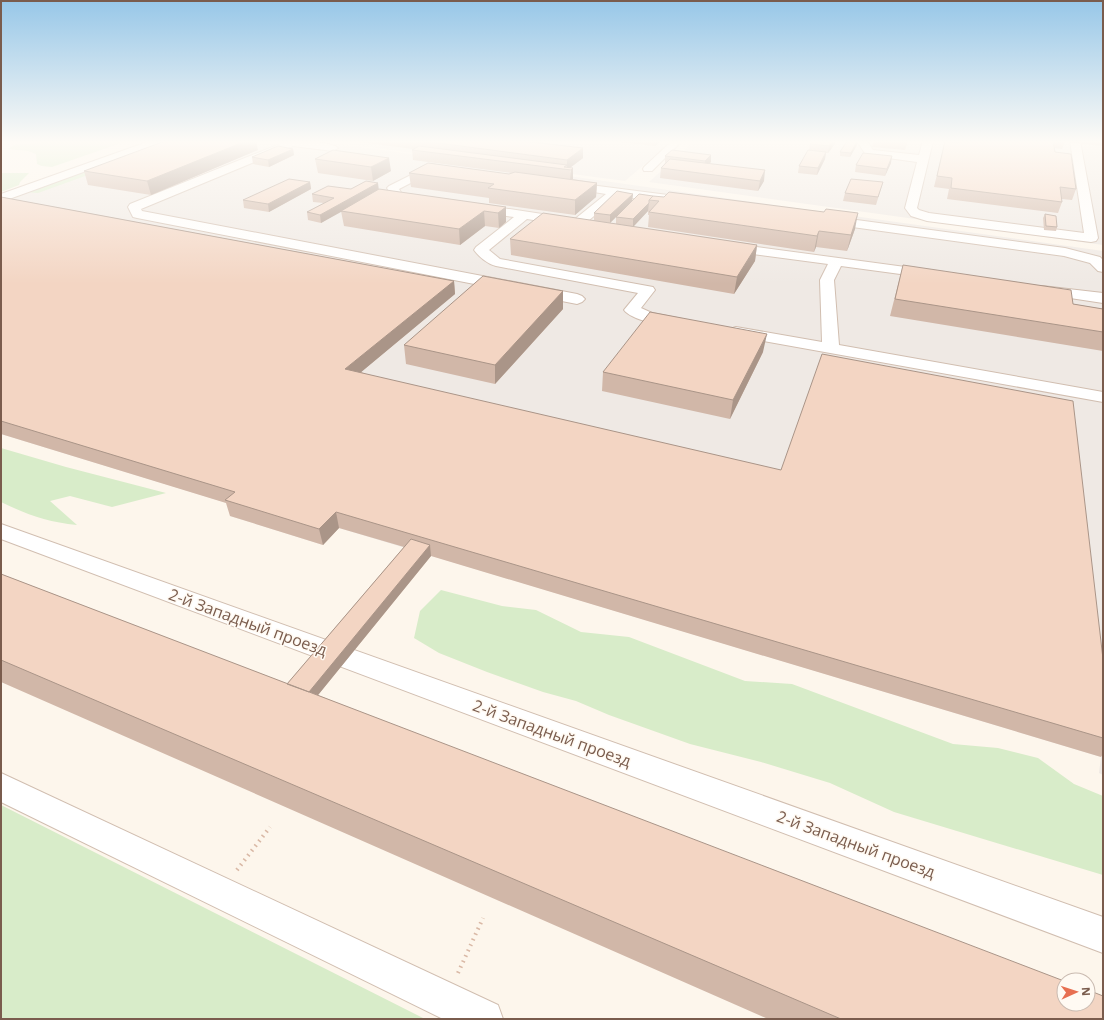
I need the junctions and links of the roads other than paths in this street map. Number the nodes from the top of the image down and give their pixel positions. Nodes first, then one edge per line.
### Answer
1 (27, 189) edge
2 (178, 189) edge
3 (393, 189) edge
4 (591, 189) edge
5 (916, 189) edge
6 (1083, 189) edge
7 (615, 192) junction
8 (1, 198) edge
9 (679, 200) edge
10 (430, 201) edge
11 (461, 206) edge
12 (524, 215) junction
13 (813, 218) edge
14 (713, 246) edge
15 (837, 261) junction
16 (1103, 268) edge
17 (946, 276) edge
18 (1025, 287) edge
19 (1103, 298) edge
20 (577, 299) dead end
21 (694, 325) edge
22 (724, 330) edge
23 (830, 349) junction
24 (1103, 398) edge
25 (1, 531) edge
26 (1, 787) edge
27 (1103, 935) edge
28 (484, 1019) edge

1 - 8 street
2 - 20 street
3 - 10 street
4 - 7 street
5 - 6 street
7 - 9 street
7 - 12 street
11 - 12 street
12 - 21 street
13 - 16 street
14 - 15 street
15 - 17 street
15 - 23 street
18 - 19 street
22 - 23 street
23 - 24 street
25 - 27 street, 2-й Западный проезд
26 - 28 street

